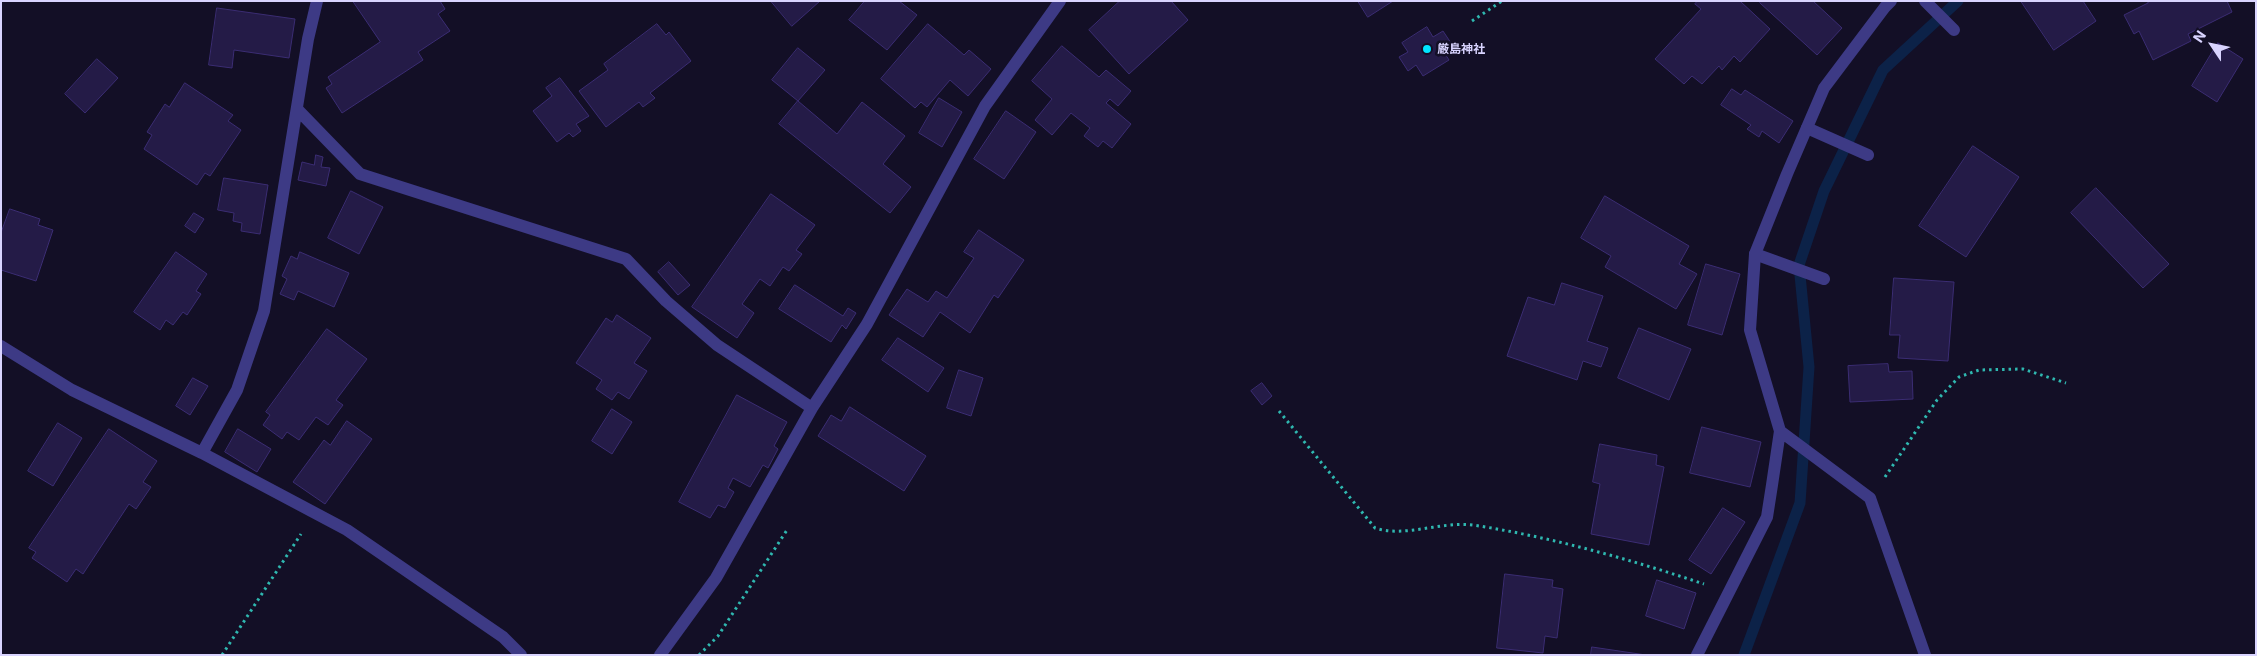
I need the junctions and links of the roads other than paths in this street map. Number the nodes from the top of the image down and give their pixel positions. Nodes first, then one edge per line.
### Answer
1 (317, 1) edge
2 (1060, 1) edge
3 (1925, 1) edge
4 (1885, 3) edge
5 (1954, 30) dead end
6 (297, 109) junction
7 (1807, 128) junction
8 (1868, 155) dead end
9 (1755, 254) junction
10 (1824, 279) dead end
11 (1, 346) edge
12 (812, 408) junction
13 (1781, 432) junction
14 (202, 453) junction
15 (521, 655) edge
16 (660, 655) edge
17 (1697, 655) edge
18 (1925, 655) edge

1 - 6 street
2 - 12 street
3 - 5 street
4 - 7 street
6 - 12 street
6 - 14 street
7 - 8 street
7 - 9 street
9 - 10 street
9 - 13 street
11 - 14 street
12 - 16 street
13 - 17 street
13 - 18 street
14 - 15 street

